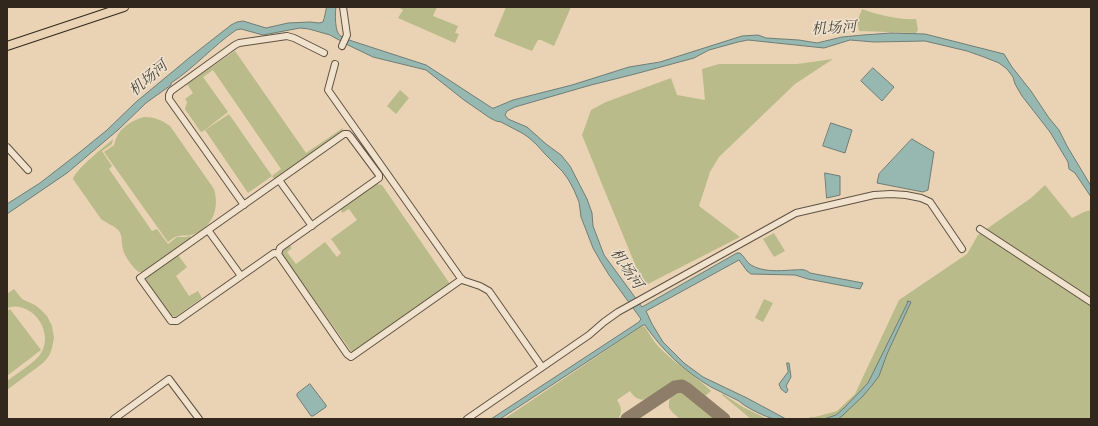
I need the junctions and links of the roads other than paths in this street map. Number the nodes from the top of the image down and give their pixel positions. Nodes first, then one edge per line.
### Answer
1 (124, 7) edge
2 (343, 7) edge
3 (7, 46) edge
4 (342, 46) dead end
5 (324, 54) dead end
6 (335, 64) dead end
7 (7, 147) edge
8 (28, 170) dead end
9 (279, 180) junction
10 (244, 204) junction
11 (312, 226) junction
12 (980, 229) dead end
13 (208, 230) junction
14 (962, 249) dead end
15 (278, 254) junction
16 (241, 276) junction
17 (462, 280) junction
18 (1091, 302) edge
19 (542, 367) junction
20 (114, 419) edge
21 (199, 419) edge
22 (467, 419) edge

1 - 3 main road
2 - 4 street
5 - 10 street
6 - 17 street
7 - 8 street
9 - 10 street
9 - 11 street
9 - 11 street
10 - 13 street
11 - 15 street
12 - 18 street
13 - 16 street
13 - 16 street
14 - 19 street
15 - 16 street
15 - 17 street
17 - 19 street
19 - 22 street
20 - 21 street

